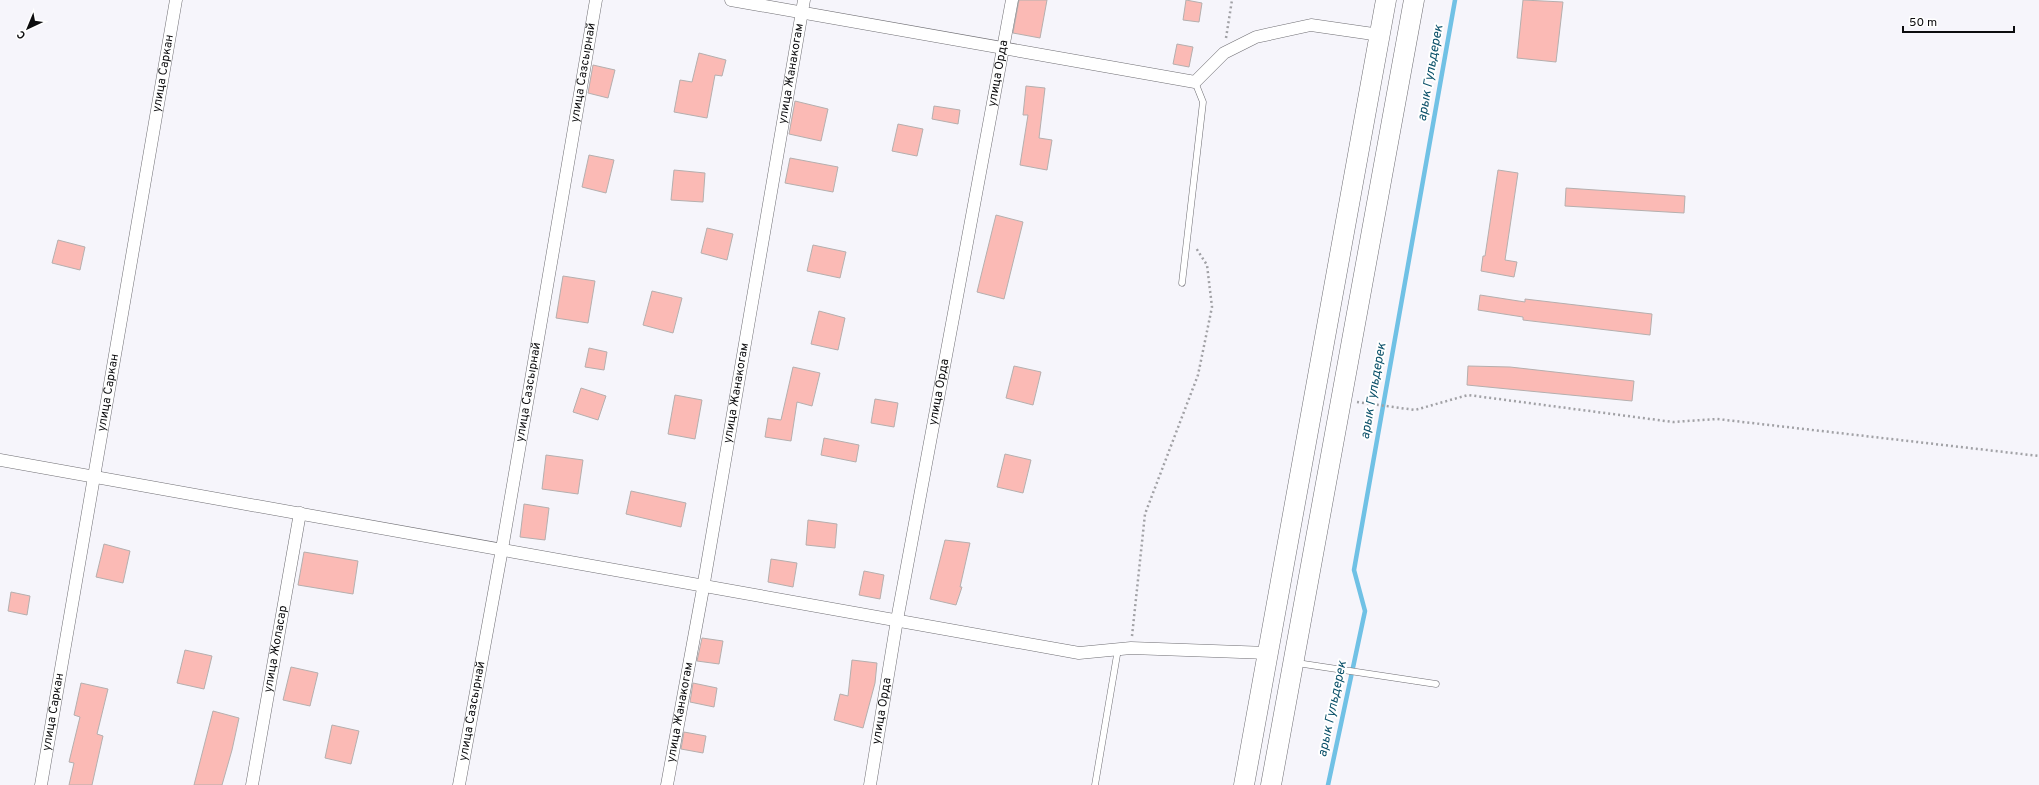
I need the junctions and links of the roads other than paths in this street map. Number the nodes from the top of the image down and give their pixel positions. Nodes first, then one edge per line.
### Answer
1 (176, 0) edge
2 (596, 0) edge
3 (731, 0) edge
4 (804, 0) edge
5 (1012, 0) edge
6 (1385, 3) edge
7 (1413, 5) edge
8 (802, 14) junction
9 (1380, 34) junction
10 (1004, 47) junction
11 (1195, 82) junction
12 (1182, 283) dead end
13 (0, 460) edge
14 (94, 478) junction
15 (300, 513) junction
16 (502, 549) junction
17 (704, 585) junction
18 (897, 620) junction
19 (1118, 649) junction
20 (1268, 653) junction
21 (1293, 662) junction
22 (1436, 684) dead end
23 (41, 785) edge
24 (252, 785) edge
25 (459, 785) edge
26 (667, 785) edge
27 (870, 785) edge
28 (1095, 785) edge
29 (1244, 785) edge
30 (1271, 785) edge

1 - 14 street, улица Саркан
2 - 16 street, улица Сазсырнай
3 - 8 street
4 - 8 street, улица Жанакогам
5 - 10 street, улица Орда
6 - 7 highway
6 - 9 highway
7 - 21 highway
8 - 10 street
8 - 17 street, улица Жанакогам
9 - 11 street
9 - 20 highway
10 - 11 street
10 - 18 street, улица Орда
11 - 12 lane
13 - 14 street
14 - 15 street
14 - 23 street, улица Саркан
15 - 16 street
15 - 24 street, улица Жоласар
16 - 17 street
16 - 25 street, улица Сазсырнай
17 - 18 street
17 - 26 street, улица Жанакогам
18 - 19 street
18 - 27 street, улица Орда
19 - 20 street
19 - 28 lane
20 - 29 highway
21 - 22 lane
21 - 30 highway

